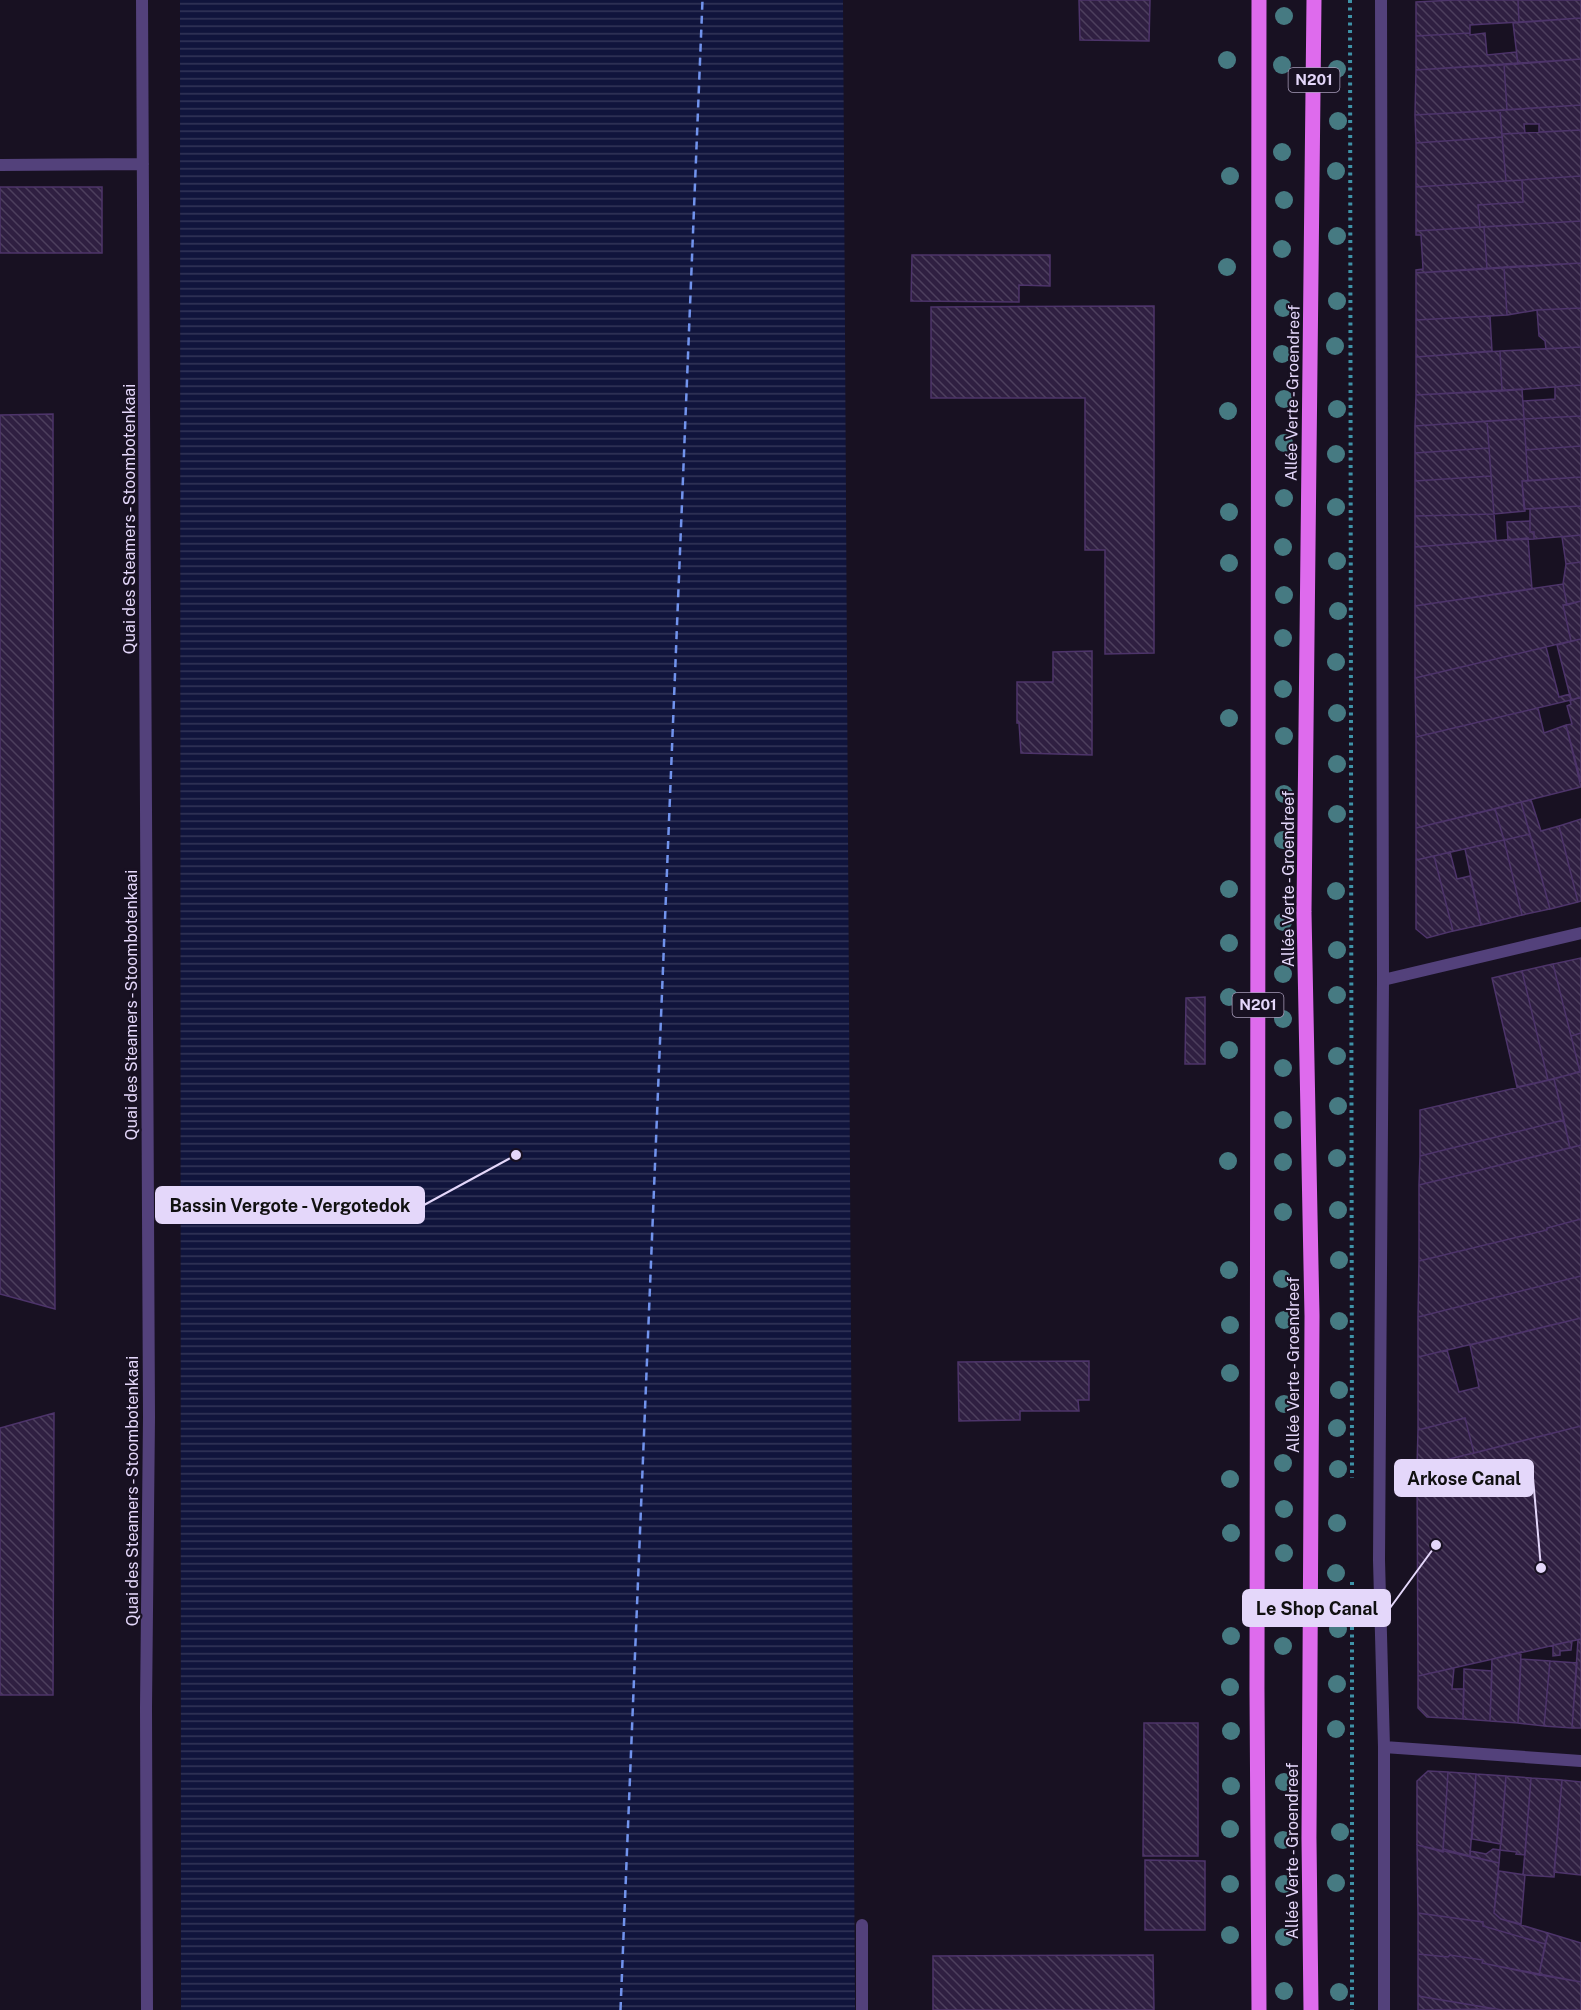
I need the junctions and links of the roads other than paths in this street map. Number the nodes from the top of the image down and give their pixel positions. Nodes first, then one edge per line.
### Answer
1 (142, 0) edge
2 (1259, 0) edge
3 (1314, 0) edge
4 (1381, 0) edge
5 (143, 164) junction
6 (0, 165) edge
7 (1581, 933) edge
8 (1383, 980) junction
9 (1384, 1747) junction
10 (1581, 1761) edge
11 (862, 1925) dead end
12 (147, 2010) edge
13 (862, 2010) edge
14 (1259, 2010) edge
15 (1311, 2010) edge
16 (1384, 2010) edge

1 - 5 street, Quai des Steamers - Stoombotenkaai
2 - 14 main road, Allée Verte - Groendreef / N201
3 - 15 main road, Allée Verte - Groendreef / N201
4 - 8 street
5 - 6 street
5 - 12 street, Quai des Steamers - Stoombotenkaai
7 - 8 street
8 - 9 street
9 - 10 street
9 - 16 street
11 - 13 street

